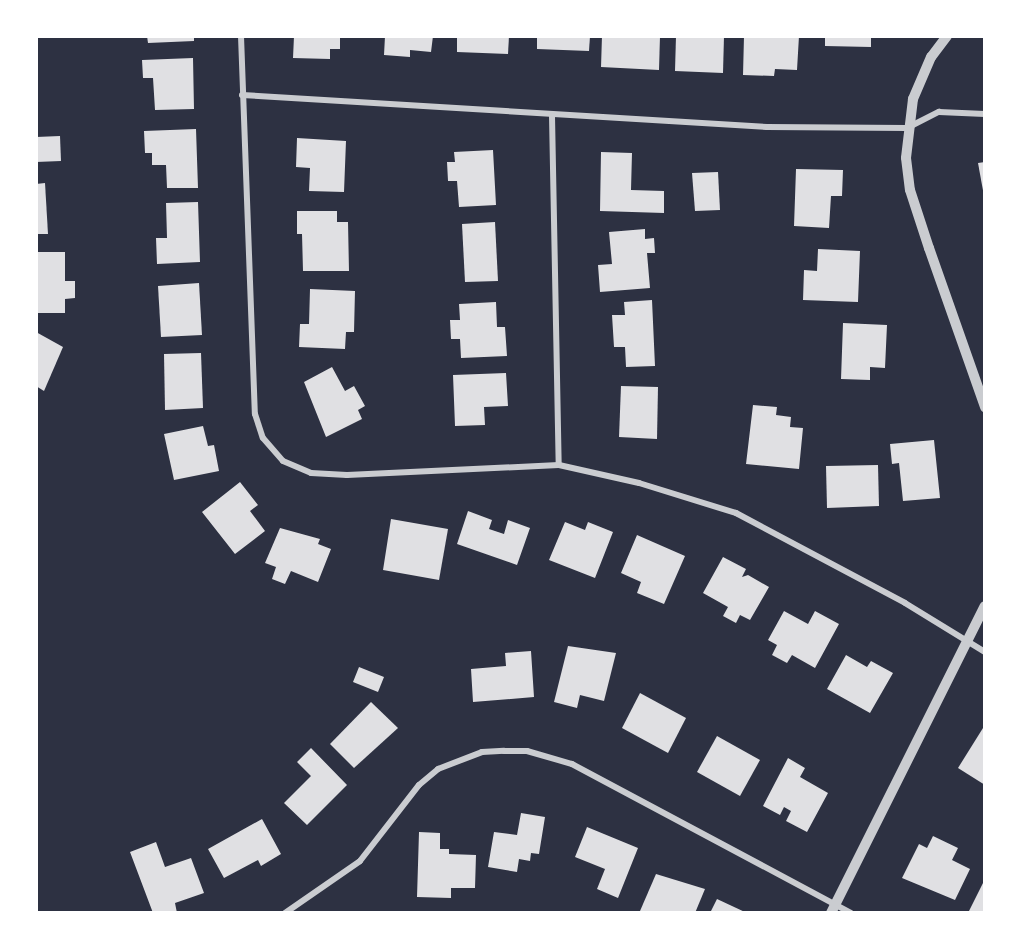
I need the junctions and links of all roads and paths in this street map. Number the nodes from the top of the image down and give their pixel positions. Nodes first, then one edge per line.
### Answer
1 (241, 36) edge
2 (947, 36) edge
3 (242, 96) junction
4 (985, 114) edge
5 (552, 116) junction
6 (907, 128) junction
7 (985, 407) edge
8 (559, 465) junction
9 (985, 606) edge
10 (970, 640) junction
11 (985, 652) edge
12 (833, 908) edge
13 (285, 913) edge
14 (850, 913) edge

1 - 3 street
2 - 6 street
3 - 5 street
3 - 8 street
4 - 6 street
5 - 6 street
5 - 8 street
6 - 7 street
8 - 10 street
9 - 10 street
10 - 11 street
10 - 12 street
12 - 13 street
12 - 14 street

